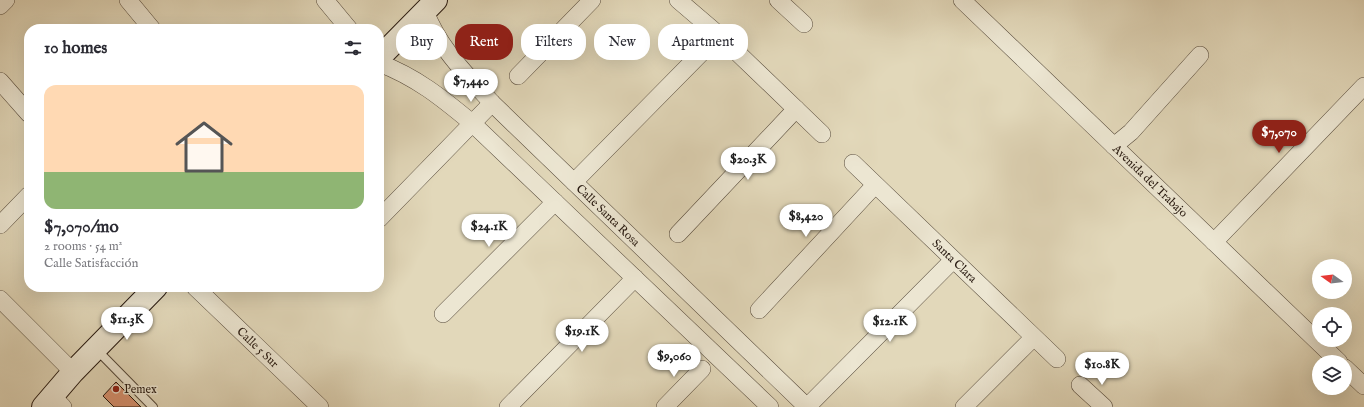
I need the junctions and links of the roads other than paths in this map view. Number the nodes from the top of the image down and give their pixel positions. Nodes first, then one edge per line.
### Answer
1 (6, 0) edge
2 (128, 0) edge
3 (325, 0) edge
4 (592, 0) edge
5 (678, 0) edge
6 (778, 0) edge
7 (962, 0) edge
8 (0, 6) edge
9 (430, 6) edge
10 (148, 24) edge
11 (345, 24) edge
12 (707, 24) edge
13 (804, 24) dead end
14 (384, 53) edge
15 (1200, 55) dead end
16 (695, 60) edge
17 (746, 60) edge
18 (384, 65) edge
19 (518, 76) dead end
20 (0, 81) edge
21 (1364, 86) edge
22 (492, 103) junction
23 (24, 108) edge
24 (796, 109) junction
25 (472, 123) junction
26 (822, 134) dead end
27 (1114, 146) junction
28 (853, 162) dead end
29 (574, 182) junction
30 (875, 185) junction
31 (24, 201) edge
32 (555, 202) junction
33 (384, 214) edge
34 (0, 225) edge
35 (678, 234) dead end
36 (1214, 242) junction
37 (953, 260) junction
38 (635, 278) junction
39 (151, 292) edge
40 (200, 292) edge
41 (0, 299) edge
42 (759, 310) dead end
43 (443, 314) dead end
44 (1033, 338) junction
45 (96, 349) junction
46 (1332, 355) edge
47 (1057, 359) dead end
48 (702, 369) dead end
49 (73, 372) junction
50 (1352, 375) edge
51 (1080, 385) dead end
52 (1364, 386) edge
53 (53, 404) edge
54 (153, 407) edge
55 (320, 407) edge
56 (508, 407) edge
57 (666, 407) edge
58 (770, 407) edge
59 (807, 407) edge
60 (964, 407) edge
61 (1104, 407) edge

1 - 8 street
2 - 10 street
3 - 11 street
4 - 19 street
5 - 12 street
6 - 13 street
7 - 27 street, Avenida del Trabajo
9 - 14 main road
9 - 22 street, Calle Santa Rosa
15 - 27 street
16 - 29 street
17 - 24 street
18 - 25 street
20 - 23 street
21 - 36 street
22 - 25 street
22 - 29 street, Calle Santa Rosa
24 - 26 street
24 - 35 street
25 - 32 street
25 - 33 street
27 - 36 street, Avenida del Trabajo
28 - 30 street, Santa Clara
29 - 59 street, Calle Santa Rosa
30 - 37 street, Santa Clara
30 - 42 street
31 - 34 street
32 - 38 street
32 - 43 street
36 - 46 street, Avenida del Trabajo
37 - 44 street, Santa Clara
37 - 59 street
38 - 56 street
38 - 58 street
39 - 45 main road
40 - 55 street, Calle 5 Sur
41 - 49 street
44 - 47 street, Santa Clara
44 - 60 street
45 - 49 main road
45 - 54 lane
48 - 57 street
49 - 53 main road
50 - 52 street
51 - 61 street

